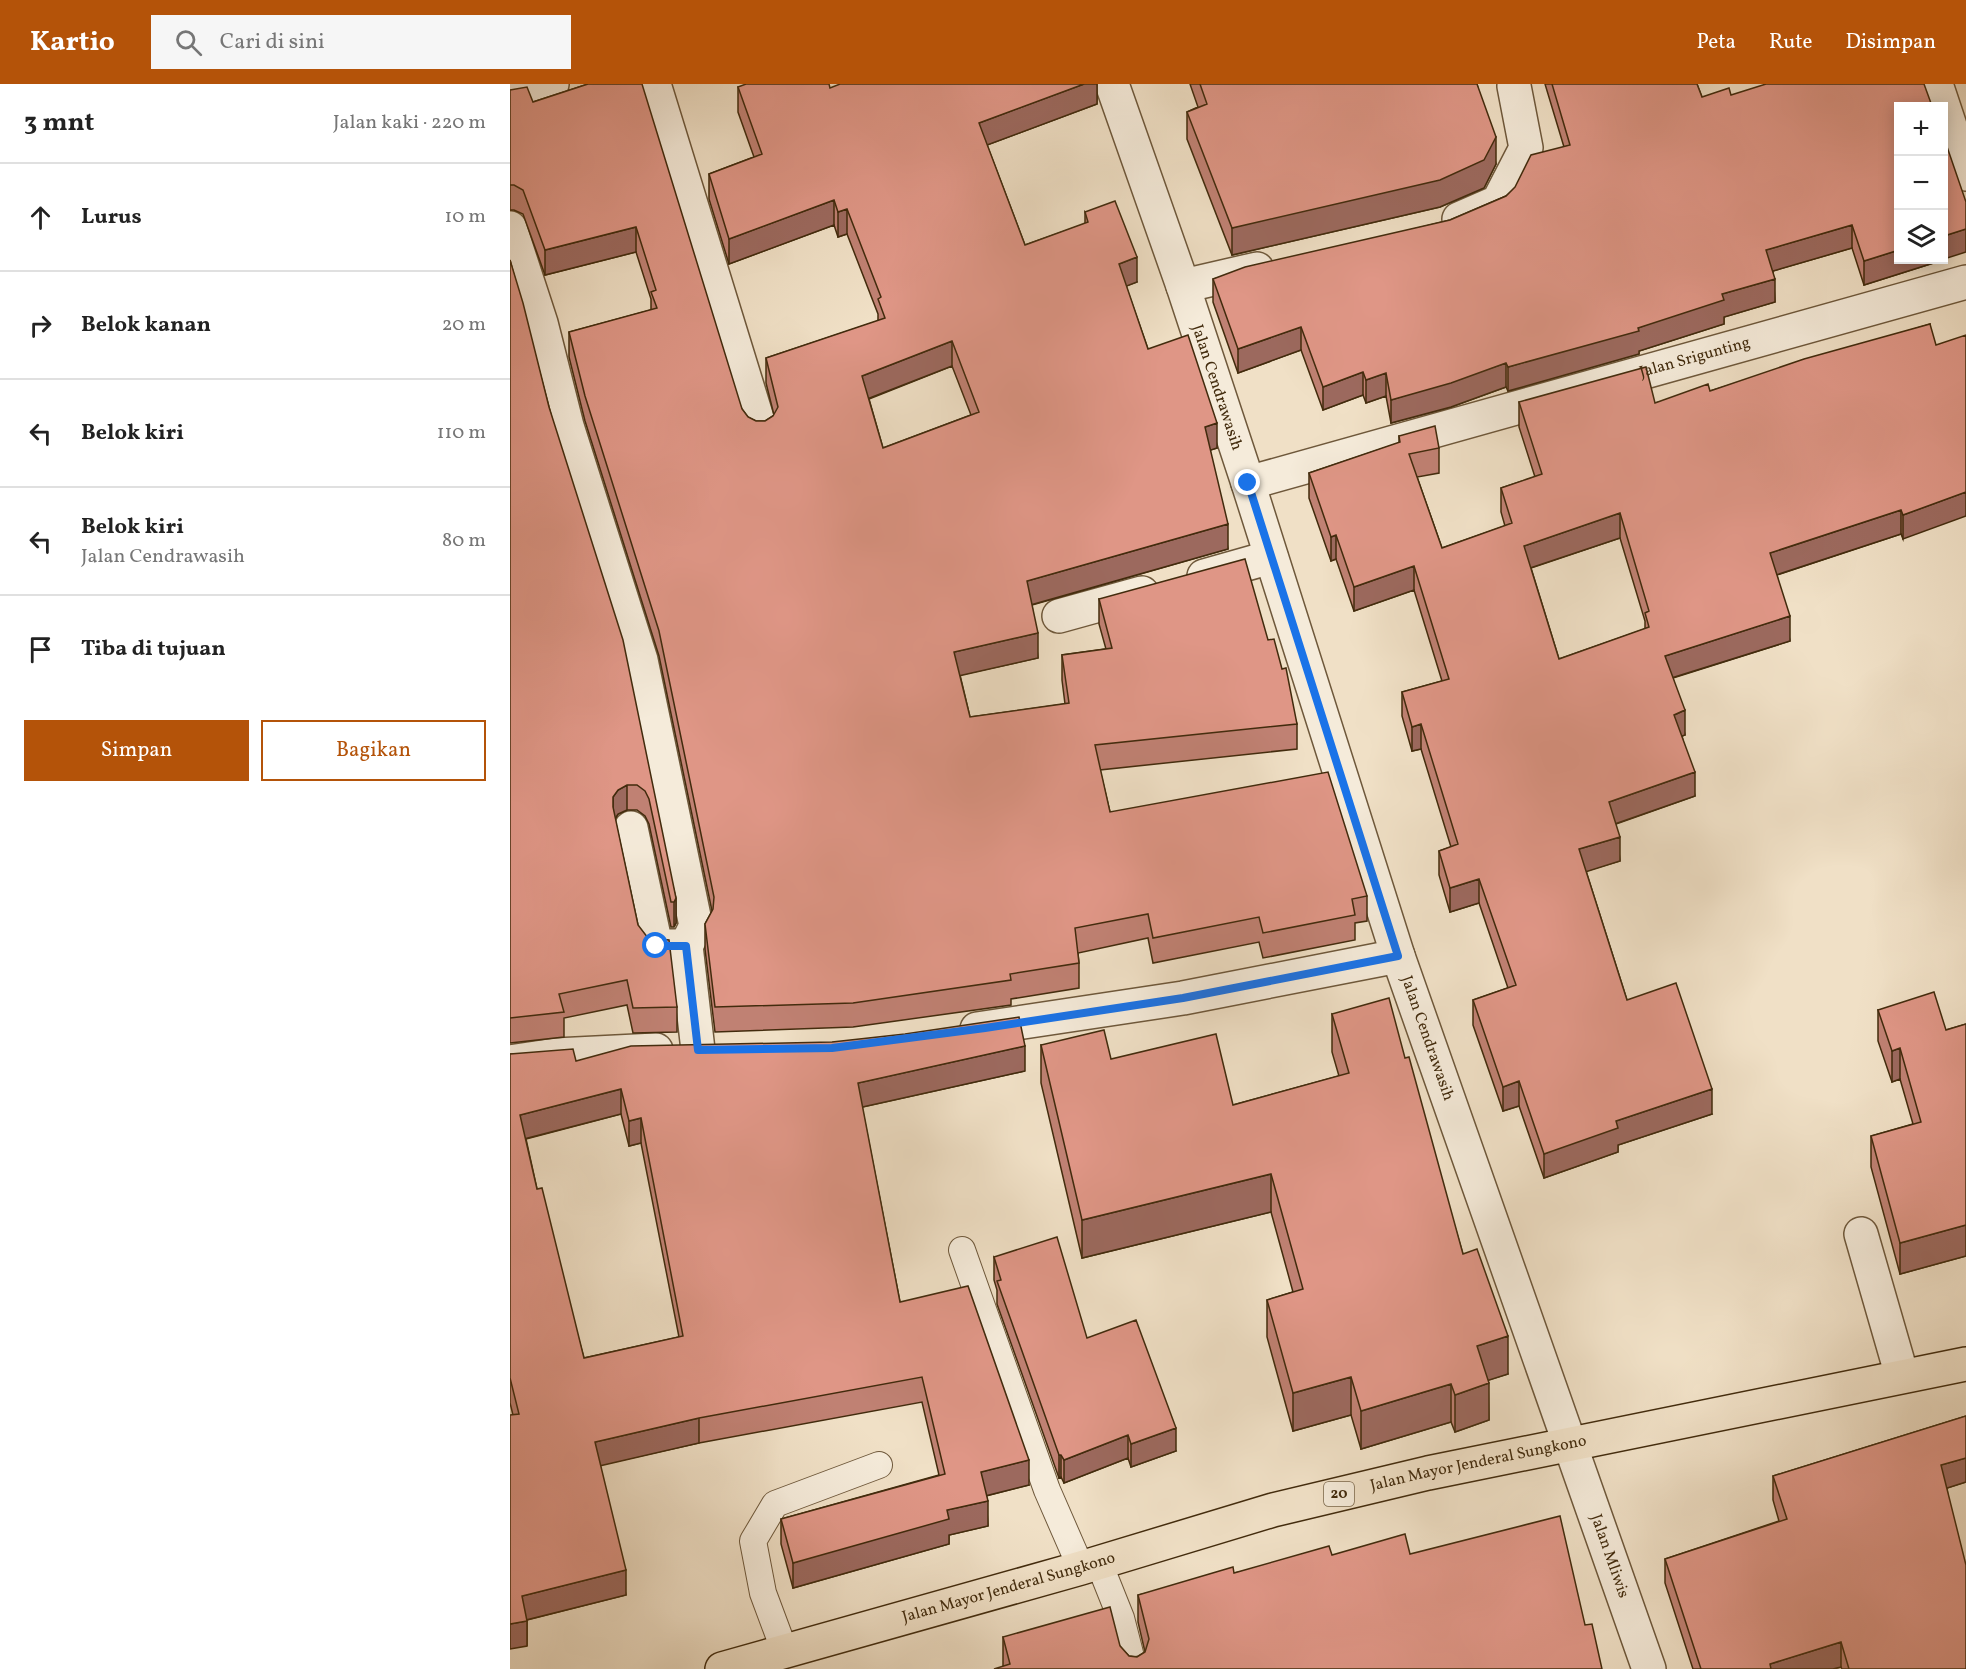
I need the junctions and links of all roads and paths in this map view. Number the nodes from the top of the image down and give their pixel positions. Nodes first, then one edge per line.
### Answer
1 (552, 84) edge
2 (654, 84) edge
3 (1112, 84) edge
4 (1936, 84) edge
5 (1514, 86) dead end
6 (510, 98) edge
7 (1966, 174) edge
8 (1434, 227) edge
9 (510, 228) edge
10 (1286, 262) edge
11 (1966, 282) edge
12 (1183, 286) junction
13 (760, 428) edge
14 (1248, 483) junction
15 (1271, 557) junction
16 (1059, 616) dead end
17 (631, 828) dead end
18 (686, 946) junction
19 (1398, 956) junction
20 (950, 1033) edge
21 (732, 1049) edge
22 (698, 1050) junction
23 (510, 1062) edge
24 (1861, 1234) dead end
25 (962, 1250) dead end
26 (1966, 1364) edge
27 (1902, 1377) junction
28 (1569, 1444) junction
29 (879, 1465) dead end
30 (1090, 1566) junction
31 (785, 1652) junction
32 (723, 1669) edge
33 (1134, 1669) edge
34 (1649, 1669) edge

1 - 6 street
2 - 13 street
3 - 12 street, Jalan Cendrawasih
4 - 7 street
5 - 8 street
9 - 18 street
10 - 12 street
11 - 14 street, Jalan Srigunting
12 - 14 street, Jalan Cendrawasih
14 - 15 street, Jalan Cendrawasih
15 - 16 street
15 - 19 street, Jalan Cendrawasih
17 - 18 street
18 - 22 street
19 - 20 street
19 - 28 street, Jalan Cendrawasih
21 - 22 street
22 - 23 street
24 - 27 street
25 - 30 lane
26 - 27 highway, Jalan Mayor Jenderal Sungkono / 20
27 - 28 highway, Jalan Mayor Jenderal Sungkono / 20
28 - 30 highway, Jalan Mayor Jenderal Sungkono / 20
28 - 34 street, Jalan Mliwis
29 - 31 lane
30 - 31 highway, Jalan Mayor Jenderal Sungkono / 20
30 - 33 lane
31 - 32 highway, Jalan Mayor Jenderal Sungkono / 20

